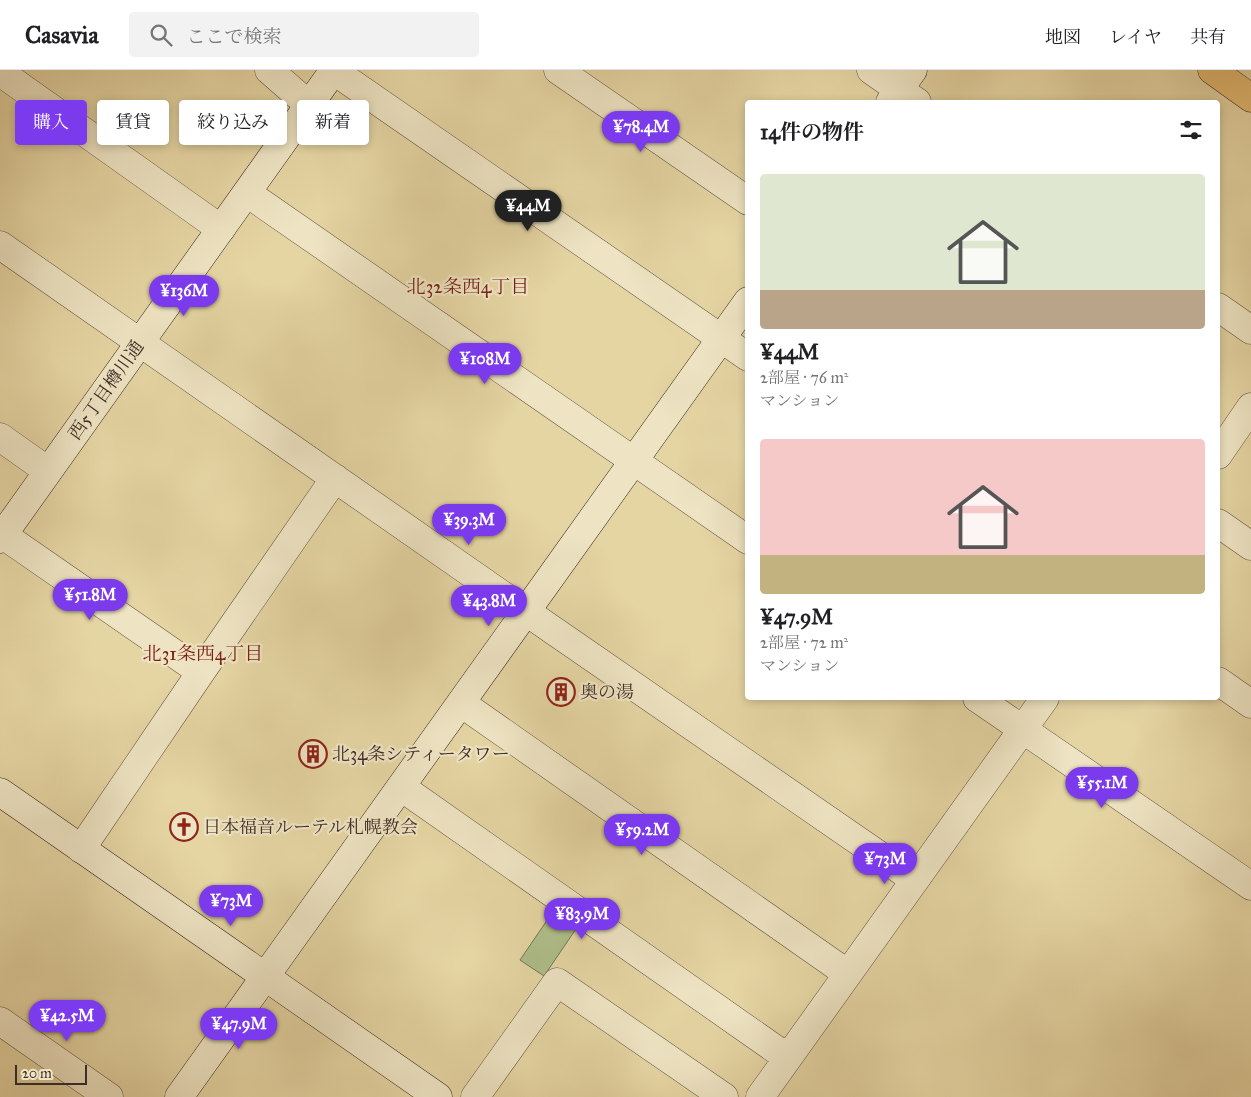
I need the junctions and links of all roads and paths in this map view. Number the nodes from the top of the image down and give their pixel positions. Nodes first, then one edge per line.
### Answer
1 (269, 70) edge
2 (334, 70) edge
3 (558, 70) edge
4 (871, 70) edge
5 (1212, 70) edge
6 (0, 72) edge
7 (905, 91) edge
8 (1251, 98) edge
9 (302, 100) edge
10 (313, 100) edge
11 (297, 123) edge
12 (246, 194) junction
13 (745, 199) edge
14 (221, 228) junction
15 (0, 245) edge
16 (745, 306) edge
17 (1220, 308) edge
18 (1251, 330) edge
19 (721, 339) junction
20 (140, 342) junction
21 (745, 356) edge
22 (1251, 408) edge
23 (0, 437) edge
24 (1220, 451) edge
25 (633, 462) junction
26 (48, 471) junction
27 (335, 478) junction
28 (1220, 524) edge
29 (2, 537) edge
30 (745, 538) edge
31 (1251, 546) edge
32 (526, 612) junction
33 (201, 672) junction
34 (1220, 682) edge
35 (980, 700) edge
36 (1044, 700) edge
37 (461, 703) junction
38 (1251, 704) edge
39 (1022, 729) junction
40 (401, 787) junction
41 (0, 792) edge
42 (82, 849) junction
43 (915, 880) junction
44 (1251, 886) edge
45 (848, 974) junction
46 (265, 977) junction
47 (0, 1021) edge
48 (788, 1058) junction
49 (109, 1097) edge
50 (179, 1097) edge
51 (438, 1097) edge
52 (475, 1097) edge
53 (724, 1097) edge
54 (760, 1097) edge

1 - 9 street
2 - 10 street, 西5丁目樽川通
2 - 19 street
3 - 13 street
4 - 7 street
5 - 8 highway
6 - 14 street
11 - 12 street, 西5丁目樽川通
12 - 14 street, 西5丁目樽川通
12 - 25 street
14 - 20 street, 西5丁目樽川通
15 - 20 street
16 - 19 street
17 - 18 street
19 - 21 street
19 - 25 street
20 - 26 street, 西5丁目樽川通
20 - 27 street
22 - 24 street
23 - 26 street
25 - 30 street
25 - 32 street
26 - 29 street, 西5丁目樽川通
27 - 32 street
27 - 33 street
28 - 31 street
29 - 33 street
32 - 37 street
32 - 43 street
33 - 42 street
34 - 38 street
35 - 39 street
36 - 39 street
37 - 40 street
37 - 45 street
39 - 43 street
39 - 44 street
40 - 46 street
40 - 48 street
41 - 42 street
42 - 46 street
43 - 45 street
45 - 48 street
46 - 50 street
46 - 51 street
47 - 49 street
48 - 54 street
52 - 53 street

